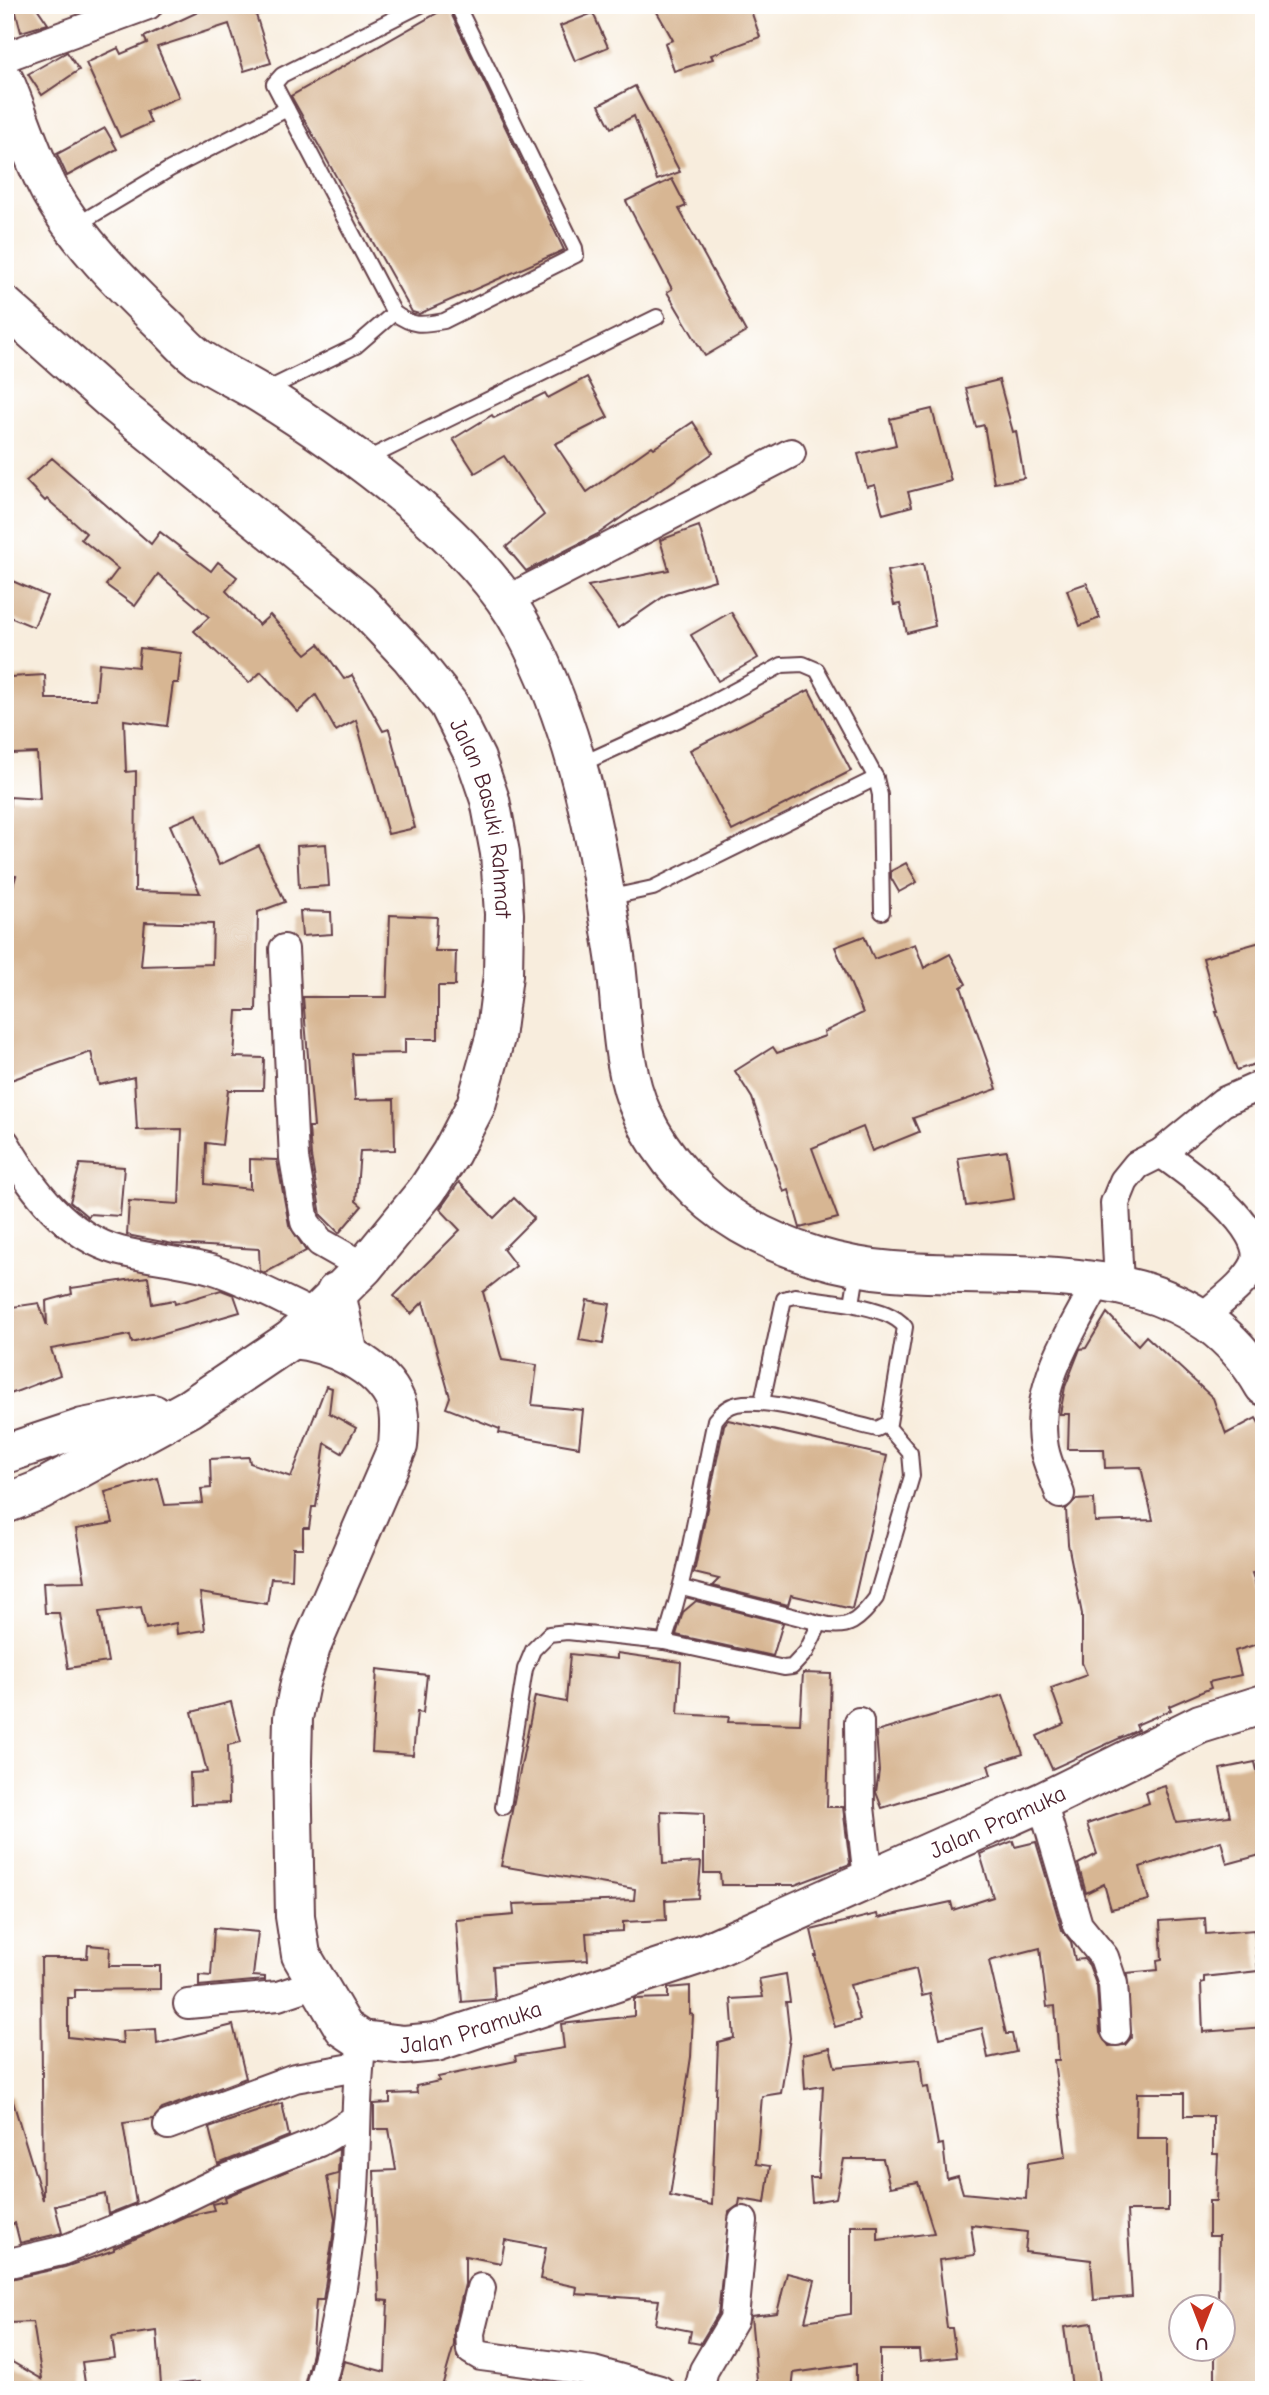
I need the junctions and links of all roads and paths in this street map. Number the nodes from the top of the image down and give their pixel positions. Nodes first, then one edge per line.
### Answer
1 (148, 5) edge
2 (421, 5) edge
3 (457, 5) edge
4 (5, 57) edge
5 (5, 82) edge
6 (287, 109) junction
7 (72, 227) junction
8 (5, 306) edge
9 (394, 313) junction
10 (657, 317) dead end
11 (260, 393) junction
12 (791, 453) dead end
13 (361, 462) junction
14 (505, 601) junction
15 (579, 765) junction
16 (876, 778) junction
17 (606, 898) junction
18 (882, 912) dead end
19 (284, 949) dead end
20 (1264, 1084) edge
21 (5, 1143) edge
22 (1161, 1153) junction
23 (858, 1266) junction
24 (364, 1267) junction
25 (1108, 1284) junction
26 (852, 1304) junction
27 (315, 1316) junction
28 (1202, 1318) junction
29 (349, 1356) junction
30 (1264, 1387) edge
31 (762, 1402) junction
32 (190, 1408) junction
33 (887, 1426) junction
34 (5, 1454) edge
35 (1060, 1494) dead end
36 (5, 1504) edge
37 (682, 1588) junction
38 (820, 1623) junction
39 (664, 1642) junction
40 (1264, 1704) edge
41 (859, 1722) dead end
42 (1042, 1802) junction
43 (503, 1807) dead end
44 (869, 1879) junction
45 (317, 1983) junction
46 (188, 2004) dead end
47 (1116, 2031) dead end
48 (360, 2053) junction
49 (356, 2119) junction
50 (168, 2125) dead end
51 (743, 2221) dead end
52 (5, 2264) edge
53 (481, 2288) dead end
54 (319, 2390) edge
55 (660, 2390) edge
56 (699, 2390) edge

1 - 4 street
2 - 6 lane
3 - 9 lane
5 - 7 main road
6 - 7 lane
6 - 9 lane
7 - 11 main road
8 - 24 main road, Jalan Basuki Rahmat
9 - 11 lane
10 - 13 lane
11 - 13 main road
12 - 14 street
13 - 14 main road
14 - 15 main road
15 - 16 lane
15 - 17 main road
16 - 17 lane
16 - 18 lane
17 - 23 main road
19 - 24 street
20 - 22 street
21 - 27 street
22 - 25 street
22 - 28 street
23 - 25 main road
23 - 26 lane
24 - 27 main road, Jalan Basuki Rahmat
25 - 28 main road
25 - 35 street
26 - 31 lane
26 - 33 lane
27 - 29 main road
27 - 29 main road
27 - 32 main road, Jalan Basuki Rahmat
28 - 30 main road
29 - 45 main road
31 - 33 lane
31 - 37 lane
32 - 34 main road, Jalan Basuki Rahmat
32 - 36 main road, Jalan Basuki Rahmat
33 - 38 lane
37 - 38 lane
37 - 39 lane
38 - 39 lane
39 - 43 lane
40 - 42 main road, Jalan Pramuka
41 - 44 street
42 - 44 main road, Jalan Pramuka
42 - 47 street
44 - 48 main road, Jalan Pramuka
45 - 46 street
45 - 48 main road
48 - 49 street
48 - 50 street
49 - 52 street
49 - 54 street
51 - 56 street
53 - 55 street

